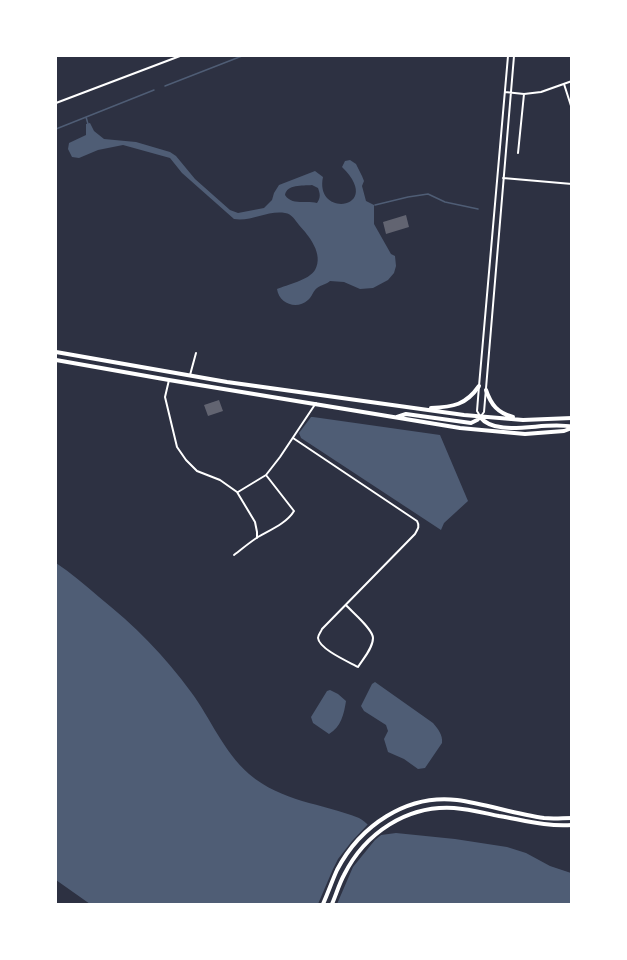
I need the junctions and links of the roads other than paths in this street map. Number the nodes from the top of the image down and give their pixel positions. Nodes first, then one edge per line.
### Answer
1 (180, 56) edge
2 (508, 56) edge
3 (514, 56) edge
4 (572, 81) edge
5 (564, 84) junction
6 (505, 92) junction
7 (511, 92) junction
8 (524, 94) junction
9 (56, 103) edge
10 (572, 109) edge
11 (518, 153) dead end
12 (498, 178) junction
13 (504, 178) junction
14 (572, 184) edge
15 (56, 352) edge
16 (196, 353) dead end
17 (56, 360) edge
18 (190, 375) junction
19 (169, 380) junction
20 (479, 386) junction
21 (486, 390) junction
22 (316, 403) junction
23 (422, 409) junction
24 (480, 416) junction
25 (397, 417) junction
26 (572, 418) edge
27 (523, 420) junction
28 (572, 427) edge
29 (293, 438) junction
30 (266, 475) junction
31 (237, 492) junction
32 (257, 538) junction
33 (234, 555) dead end
34 (346, 605) junction
35 (572, 818) edge
36 (572, 825) edge
37 (323, 904) edge
38 (332, 904) edge

1 - 9 street
2 - 6 street
3 - 7 street
4 - 5 street
5 - 8 street
5 - 10 street
6 - 7 street
6 - 12 street
7 - 8 street
7 - 13 street
8 - 11 street
12 - 13 street
12 - 20 street
13 - 14 street
13 - 21 street
15 - 18 main road
16 - 18 street
17 - 19 main road
18 - 23 main road
19 - 22 main road
19 - 31 street
20 - 23 main road
20 - 24 street
21 - 24 street
21 - 27 main road
22 - 25 main road
22 - 29 street
23 - 24 main road
24 - 25 main road
24 - 27 main road
24 - 28 main road
25 - 28 main road
26 - 27 main road
29 - 30 street
29 - 34 street
30 - 31 street
30 - 32 street
31 - 32 street
32 - 33 street
34 - 34 street
35 - 37 main road
36 - 38 main road

